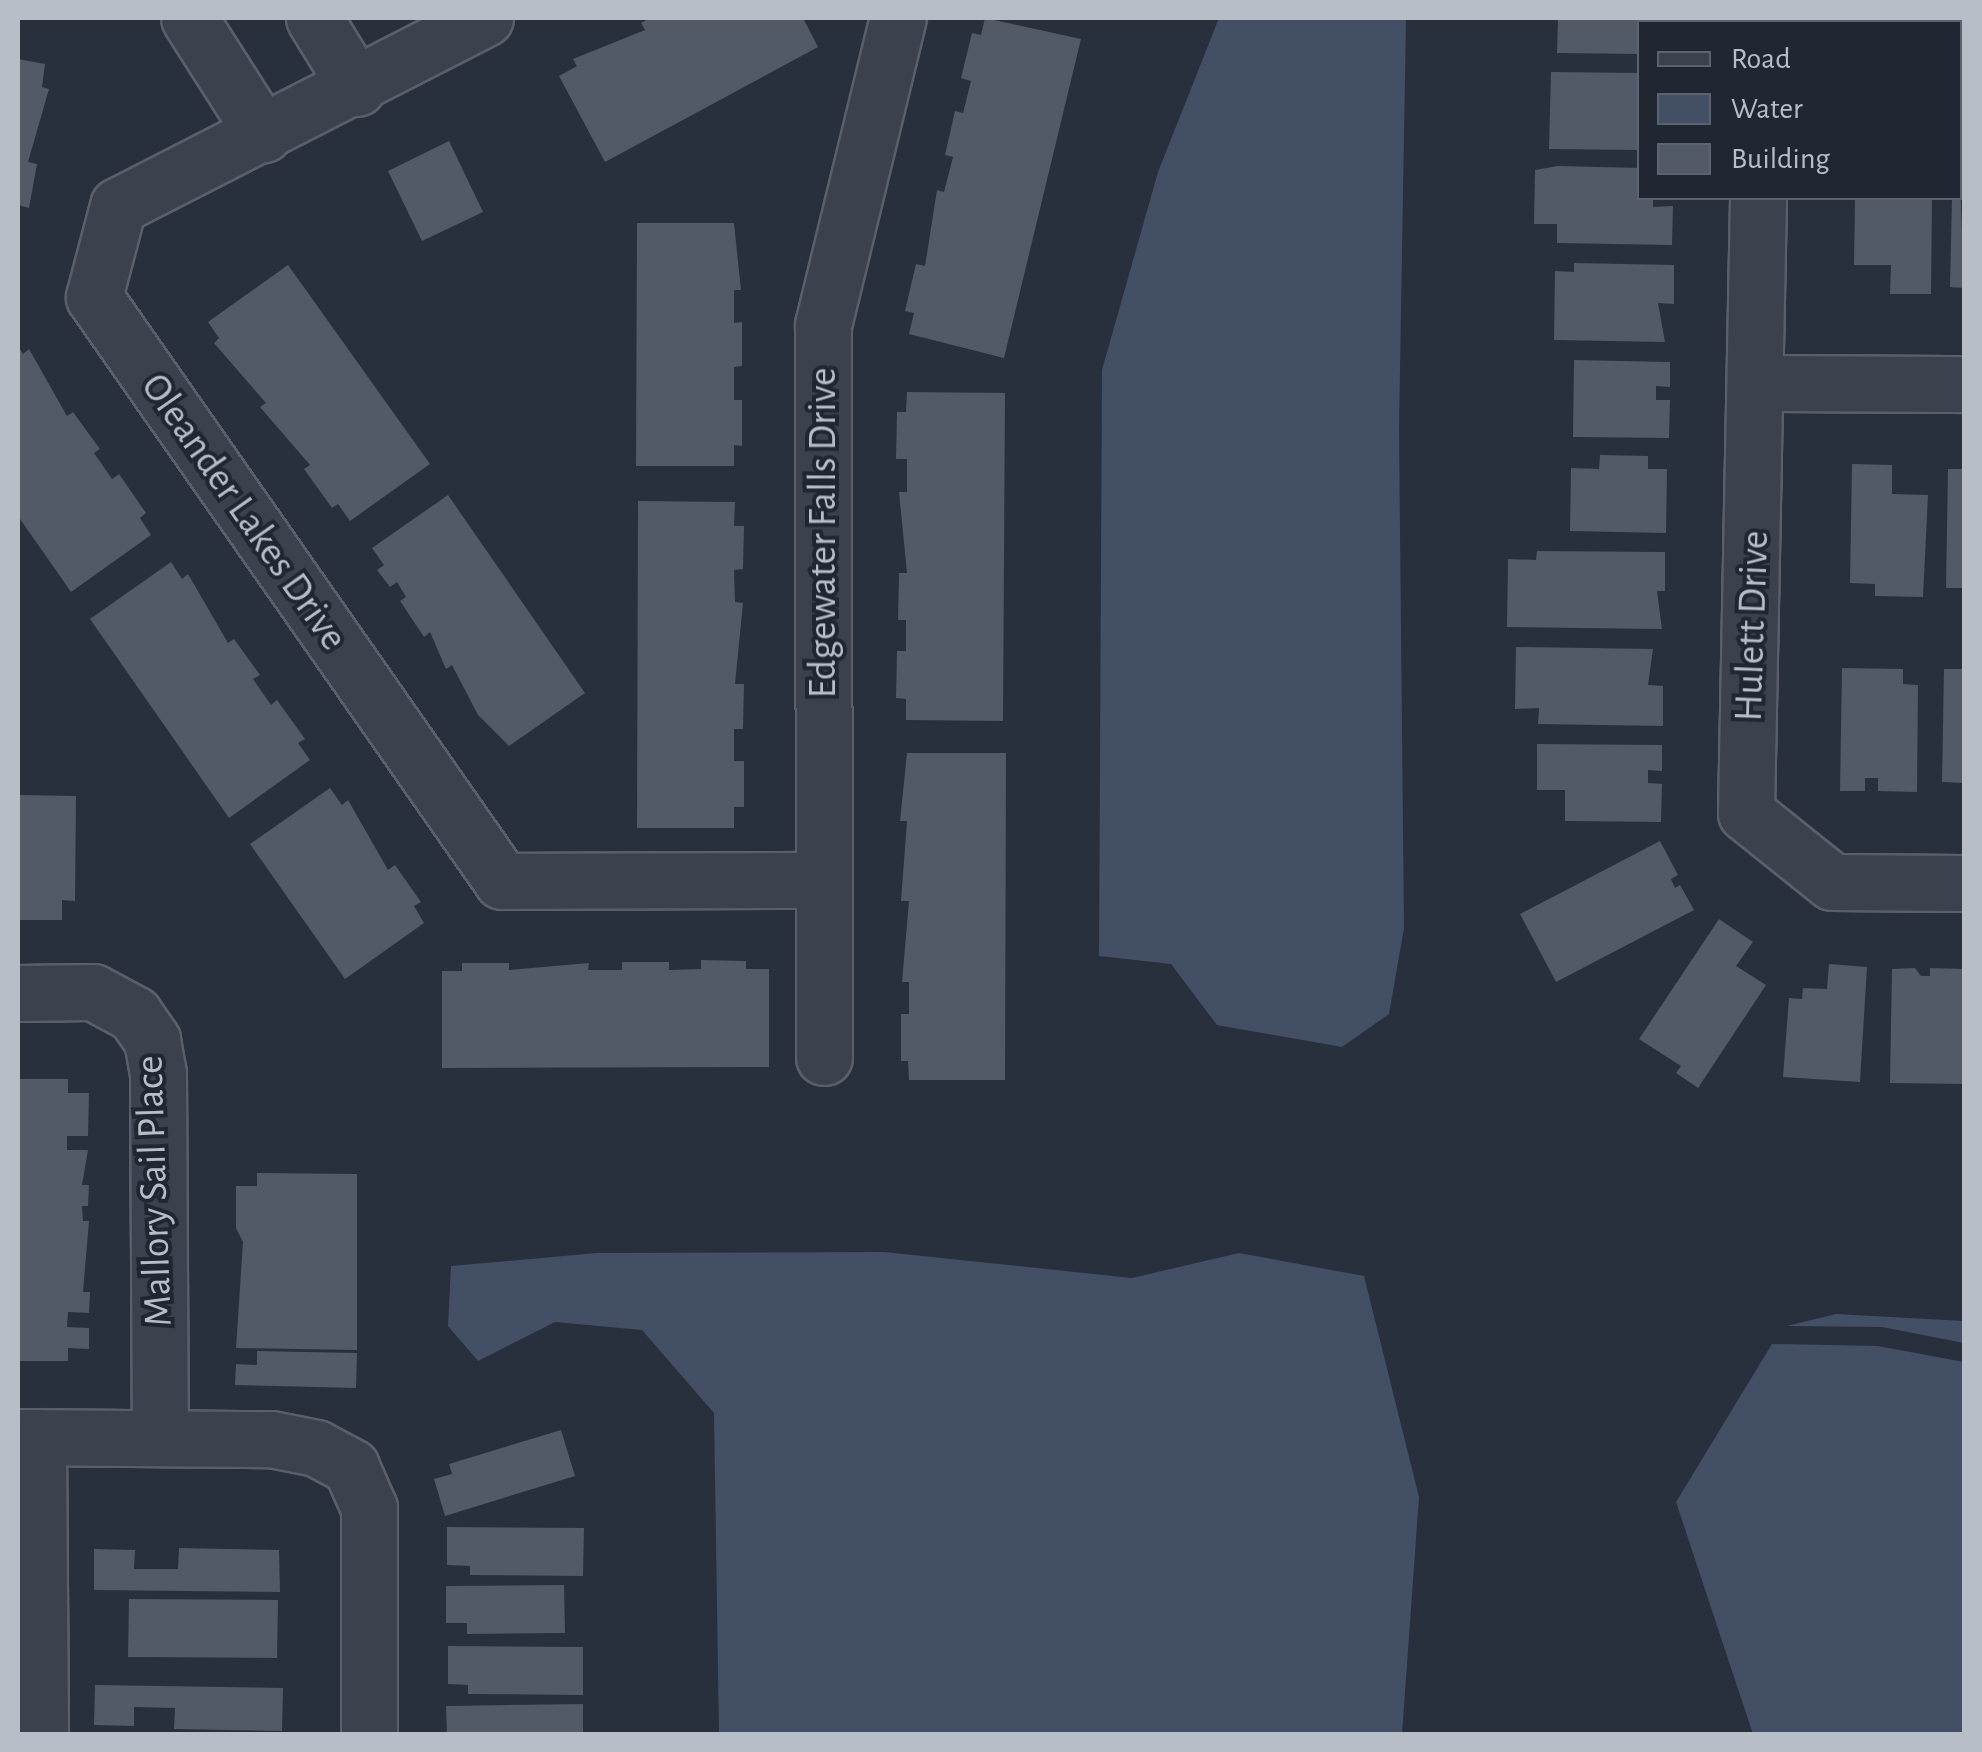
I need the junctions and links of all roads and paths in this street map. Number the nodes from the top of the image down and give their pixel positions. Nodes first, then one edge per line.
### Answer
1 (189, 18) edge
2 (314, 18) edge
3 (484, 18) edge
4 (898, 18) edge
5 (357, 88) junction
6 (263, 134) junction
7 (1758, 200) edge
8 (1759, 383) junction
9 (1964, 384) edge
10 (822, 880) junction
11 (1964, 883) edge
12 (18, 993) edge
13 (824, 1057) dead end
14 (160, 1434) junction
15 (28, 1437) edge
16 (40, 1734) edge
17 (369, 1734) edge

1 - 6 street
2 - 5 street
3 - 5 street, Oleander Lakes Drive
4 - 10 street, Edgewater Falls Drive
5 - 6 street, Oleander Lakes Drive
6 - 10 street, Oleander Lakes Drive
7 - 8 street, Hulett Drive
8 - 9 street
8 - 11 street, Hulett Drive
10 - 13 street, Edgewater Falls Drive
12 - 14 street, Mallory Sail Place
14 - 15 street
14 - 17 street
15 - 16 street

